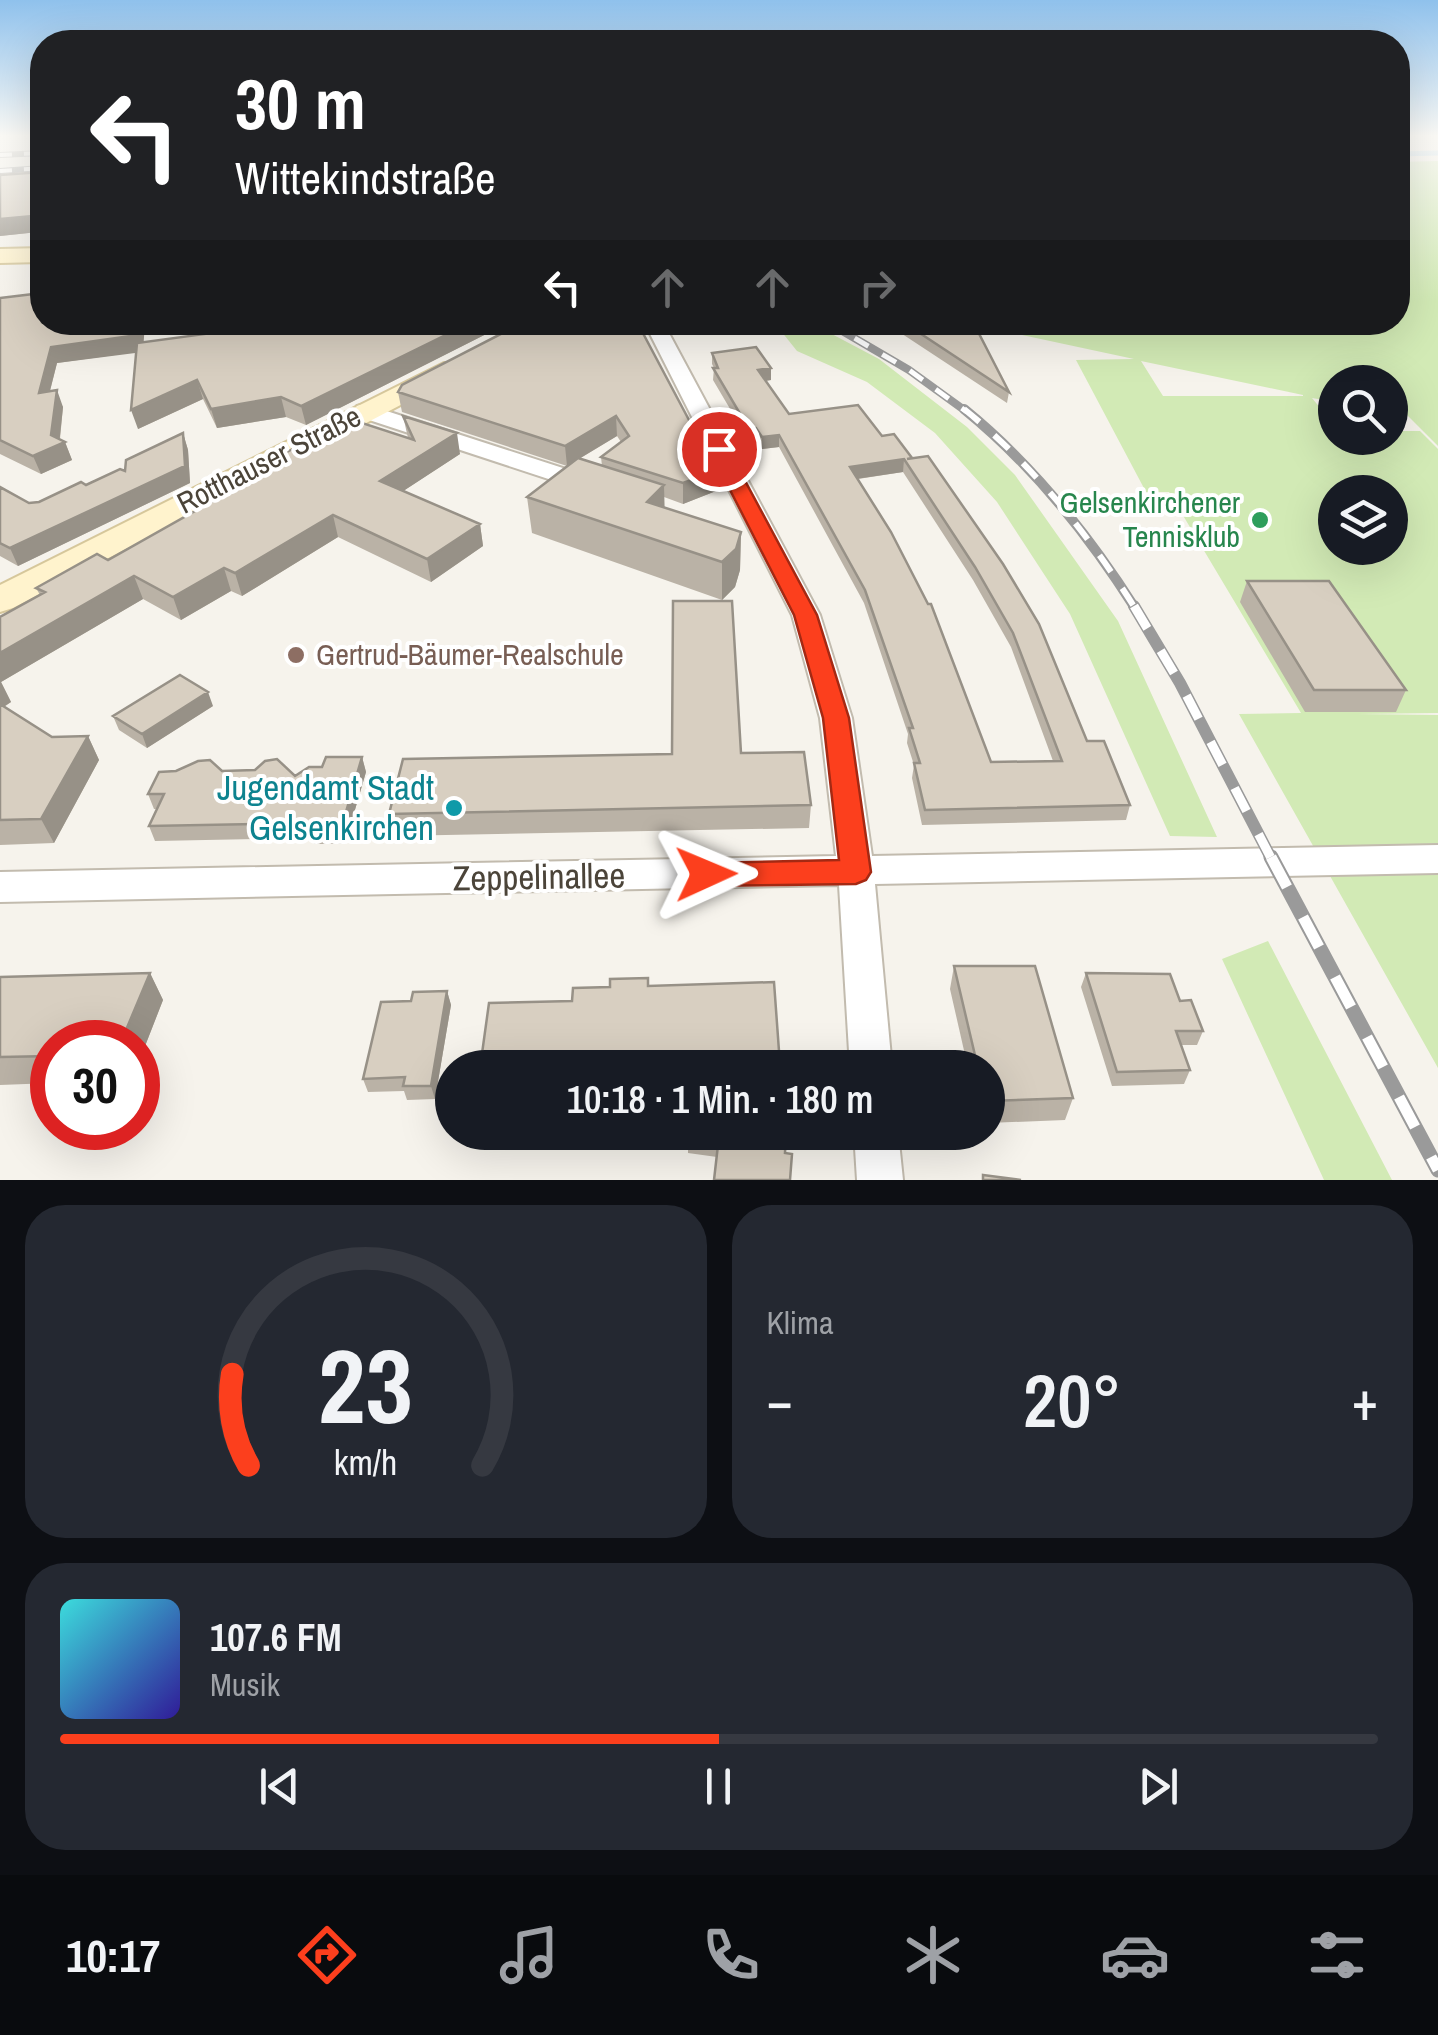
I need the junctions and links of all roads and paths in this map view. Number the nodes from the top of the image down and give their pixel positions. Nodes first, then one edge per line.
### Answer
1 (0, 246) edge
2 (30, 246) edge
3 (30, 255) edge
4 (0, 256) edge
5 (659, 335) edge
6 (471, 357) edge
7 (365, 410) junction
8 (622, 495) edge
9 (732, 532) edge
10 (768, 544) junction
11 (6, 590) edge
12 (1438, 859) edge
13 (856, 872) junction
14 (0, 887) edge
15 (870, 1050) edge
16 (878, 1150) edge
17 (880, 1180) edge

1 - 2 main road
3 - 4 main road
5 - 10 street
6 - 7 main road, Rotthauser Straße
7 - 8 street
7 - 11 main road, Rotthauser Straße
9 - 10 street
10 - 13 street
12 - 13 street, Zeppelinallee
13 - 14 street, Zeppelinallee
13 - 15 street
16 - 17 street

